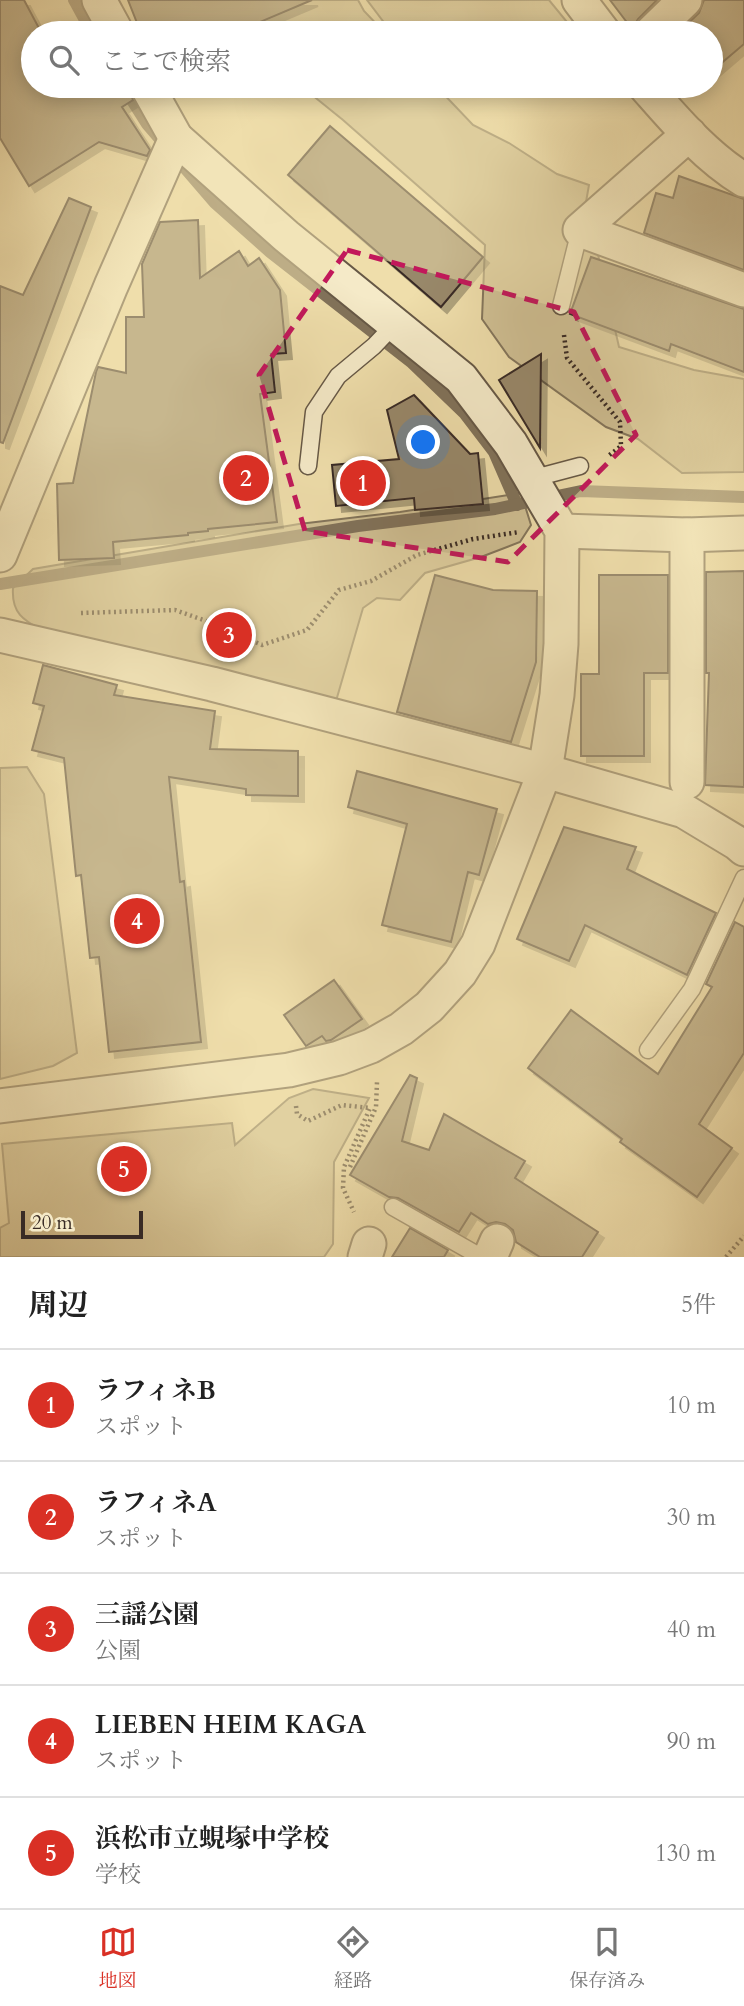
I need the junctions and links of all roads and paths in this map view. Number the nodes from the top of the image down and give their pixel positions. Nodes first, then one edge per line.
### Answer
1 (99, 0) edge
2 (579, 0) edge
3 (685, 0) edge
4 (110, 21) edge
5 (595, 21) edge
6 (663, 21) edge
7 (151, 98) edge
8 (656, 98) edge
9 (689, 134) junction
10 (170, 153) junction
11 (744, 180) edge
12 (580, 230) junction
13 (744, 290) edge
14 (561, 306) joint
15 (389, 330) junction
16 (308, 466) dead end
17 (580, 466) joint
18 (545, 502) junction
19 (744, 533) edge
20 (687, 534) junction
21 (0, 555) edge
22 (78, 613) dead end
23 (0, 635) edge
24 (545, 771) junction
25 (687, 782) dead end
26 (744, 849) edge
27 (744, 878) edge
28 (384, 1038) junction
29 (648, 1050) dead end
30 (289, 1070) junction
31 (0, 1106) edge
32 (350, 1167) dead end
33 (393, 1207) dead end
34 (744, 1237) edge
35 (367, 1251) edge
36 (489, 1252) edge
37 (726, 1257) edge

1 - 4 street
2 - 5 street
3 - 6 street
7 - 10 street
8 - 9 street
9 - 11 street
9 - 12 street
10 - 15 street
10 - 21 street
12 - 13 street
12 - 14 lane
14 - 17 path
15 - 16 lane
15 - 18 street
17 - 18 lane
18 - 20 street
18 - 22 path
18 - 24 street
19 - 20 street
20 - 25 street
23 - 24 street
24 - 26 street
24 - 28 street
27 - 29 lane
28 - 30 street
28 - 32 path
30 - 31 street
30 - 35 path
33 - 36 lane
34 - 37 path

